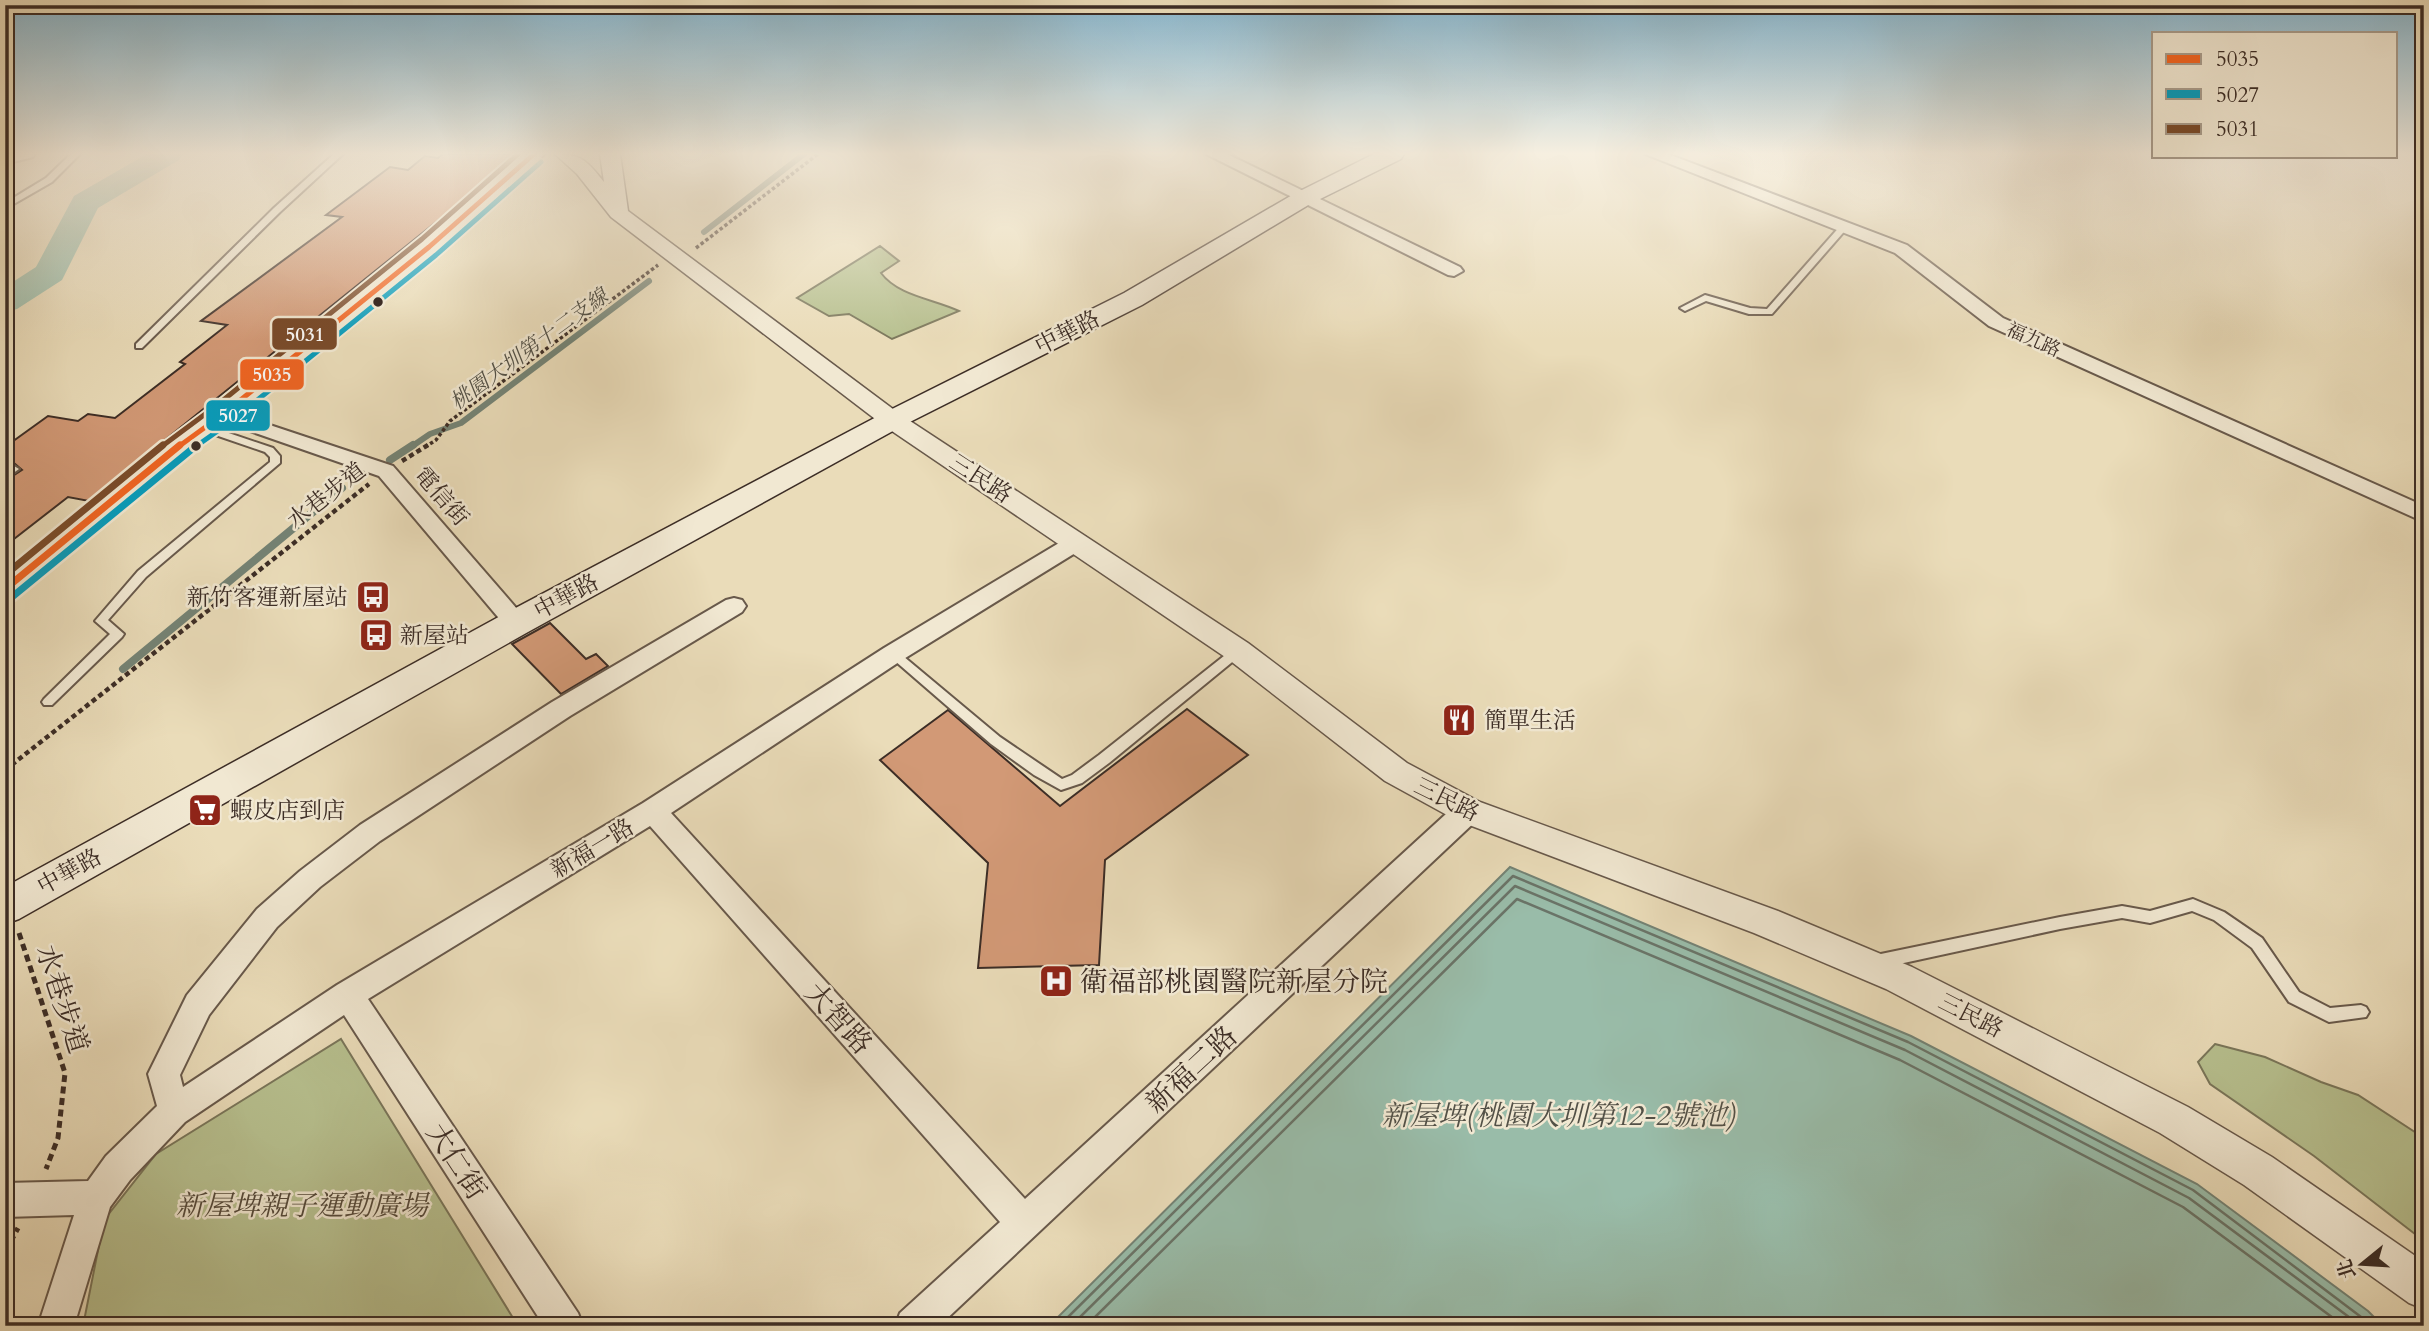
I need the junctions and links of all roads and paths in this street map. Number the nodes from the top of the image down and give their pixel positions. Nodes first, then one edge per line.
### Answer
1 (271, 216) edge
2 (464, 216) edge
3 (622, 216) edge
4 (733, 216) edge
5 (1274, 216) edge
6 (1339, 216) edge
7 (1819, 216) edge
8 (1845, 226) junction
9 (677, 257) junction
10 (1454, 271) dead end
11 (1685, 308) dead end
12 (139, 346) dead end
13 (212, 421) junction
14 (892, 421) junction
15 (386, 471) junction
16 (2424, 514) edge
17 (1077, 542) junction
18 (8, 584) edge
19 (734, 606) dead end
20 (516, 623) junction
21 (1238, 652) junction
22 (893, 654) junction
23 (48, 702) dead end
24 (5, 770) edge
25 (653, 811) junction
26 (1468, 811) junction
27 (7, 905) edge
28 (1866, 964) junction
29 (348, 995) junction
30 (2361, 1012) dead end
31 (174, 1111) junction
32 (96, 1198) junction
33 (20, 1200) edge
34 (1024, 1224) junction
35 (2424, 1287) edge
36 (56, 1326) edge
37 (565, 1326) edge
38 (913, 1326) edge

1 - 12 lane
2 - 13 main road
3 - 9 street, 三民路
4 - 9 path, 水巷步道
5 - 14 main road, 中華路
6 - 10 street
7 - 8 street, 福九路
8 - 11 lane
8 - 16 street, 福九路
9 - 14 street, 三民路
9 - 15 path, 水巷步道
13 - 15 street, 電信街
13 - 18 main road
13 - 23 lane
14 - 17 street, 三民路
14 - 20 main road, 中華路
15 - 20 street, 電信街
15 - 24 path, 水巷步道
17 - 21 street, 三民路
17 - 22 street, 新福一路
19 - 31 street
20 - 27 main road, 中華路
21 - 22 lane
21 - 26 street, 三民路
22 - 25 street, 新福一路
25 - 29 street, 新福一路
25 - 34 street, 大智路
26 - 28 street, 三民路
26 - 34 street, 新福二路
27 - 33 path, 水巷步道
28 - 30 lane
28 - 35 street, 三民路
29 - 31 street, 新福一路
29 - 37 street, 大仁街
31 - 32 street, 新福一路
32 - 33 street
32 - 36 street
34 - 38 street, 新福二路

